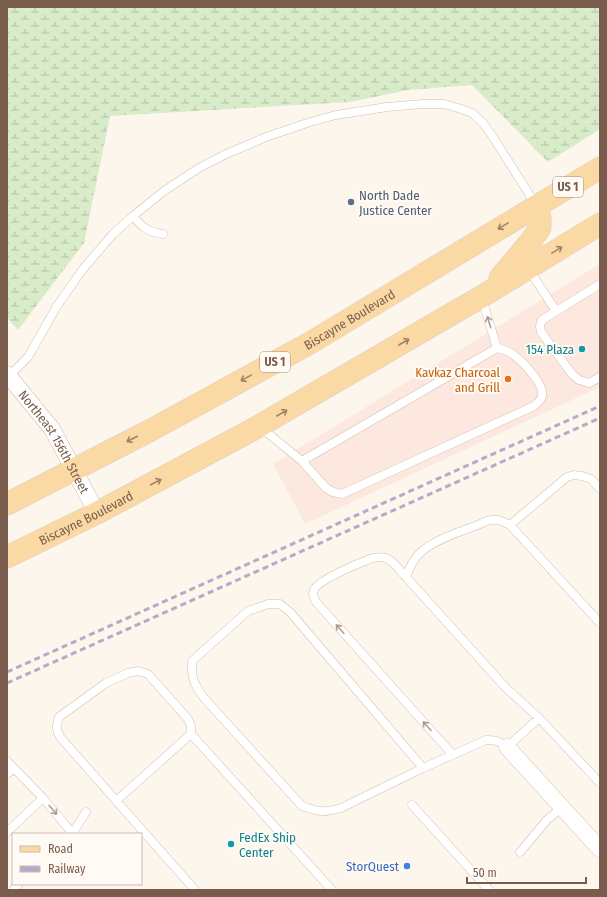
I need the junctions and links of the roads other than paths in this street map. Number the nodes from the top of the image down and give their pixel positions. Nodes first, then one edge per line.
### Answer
1 (600, 168) edge
2 (536, 206) junction
3 (133, 216) junction
4 (600, 224) edge
5 (163, 234) dead end
6 (528, 268) junction
7 (600, 284) edge
8 (484, 294) junction
9 (556, 311) junction
10 (497, 348) junction
11 (8, 375) edge
12 (600, 377) edge
13 (260, 426) junction
14 (302, 461) junction
15 (74, 470) junction
16 (600, 489) edge
17 (7, 504) edge
18 (97, 513) junction
19 (510, 525) junction
20 (7, 557) edge
21 (406, 577) junction
22 (600, 623) edge
23 (539, 718) junction
24 (191, 734) junction
25 (507, 747) junction
26 (453, 755) junction
27 (7, 761) edge
28 (14, 768) junction
29 (423, 768) junction
30 (7, 774) edge
31 (600, 784) edge
32 (43, 798) junction
33 (116, 801) junction
34 (412, 805) dead end
35 (562, 807) junction
36 (86, 812) dead end
37 (7, 832) edge
38 (71, 833) edge
39 (73, 833) edge
40 (600, 849) edge
41 (520, 852) dead end
42 (195, 890) edge
43 (332, 890) edge
44 (489, 890) edge

1 - 2 main road, Biscayne Boulevard / US 1
2 - 3 lane
2 - 8 main road
2 -> 15 main road, Biscayne Boulevard / US 1
3 - 5 lane
3 - 11 lane
6 -> 4 main road, Biscayne Boulevard
6 - 8 main road, Biscayne Boulevard
6 - 9 lane
7 - 9 lane
10 -> 8 lane
13 -> 8 main road, Biscayne Boulevard
9 - 12 lane
10 - 14 lane
10 - 14 lane
11 - 15 street, Northeast 156th Street
13 - 14 lane
18 -> 13 main road, Biscayne Boulevard
15 - 17 main road, Biscayne Boulevard / US 1
15 - 18 street, Northeast 156th Street
16 - 19 lane
18 - 20 main road, Biscayne Boulevard
19 - 21 lane
19 - 22 lane
21 - 23 lane
26 -> 21 lane
23 - 25 lane
23 - 31 lane
24 - 33 lane
24 - 33 lane
24 - 43 lane
25 - 26 lane
25 - 35 street
26 - 29 lane
27 - 28 lane
28 - 30 lane
28 - 32 lane
29 - 29 lane
32 - 37 lane
32 -> 38 lane
33 - 42 lane
34 - 44 lane
35 - 40 street
35 - 41 lane
36 - 39 lane

